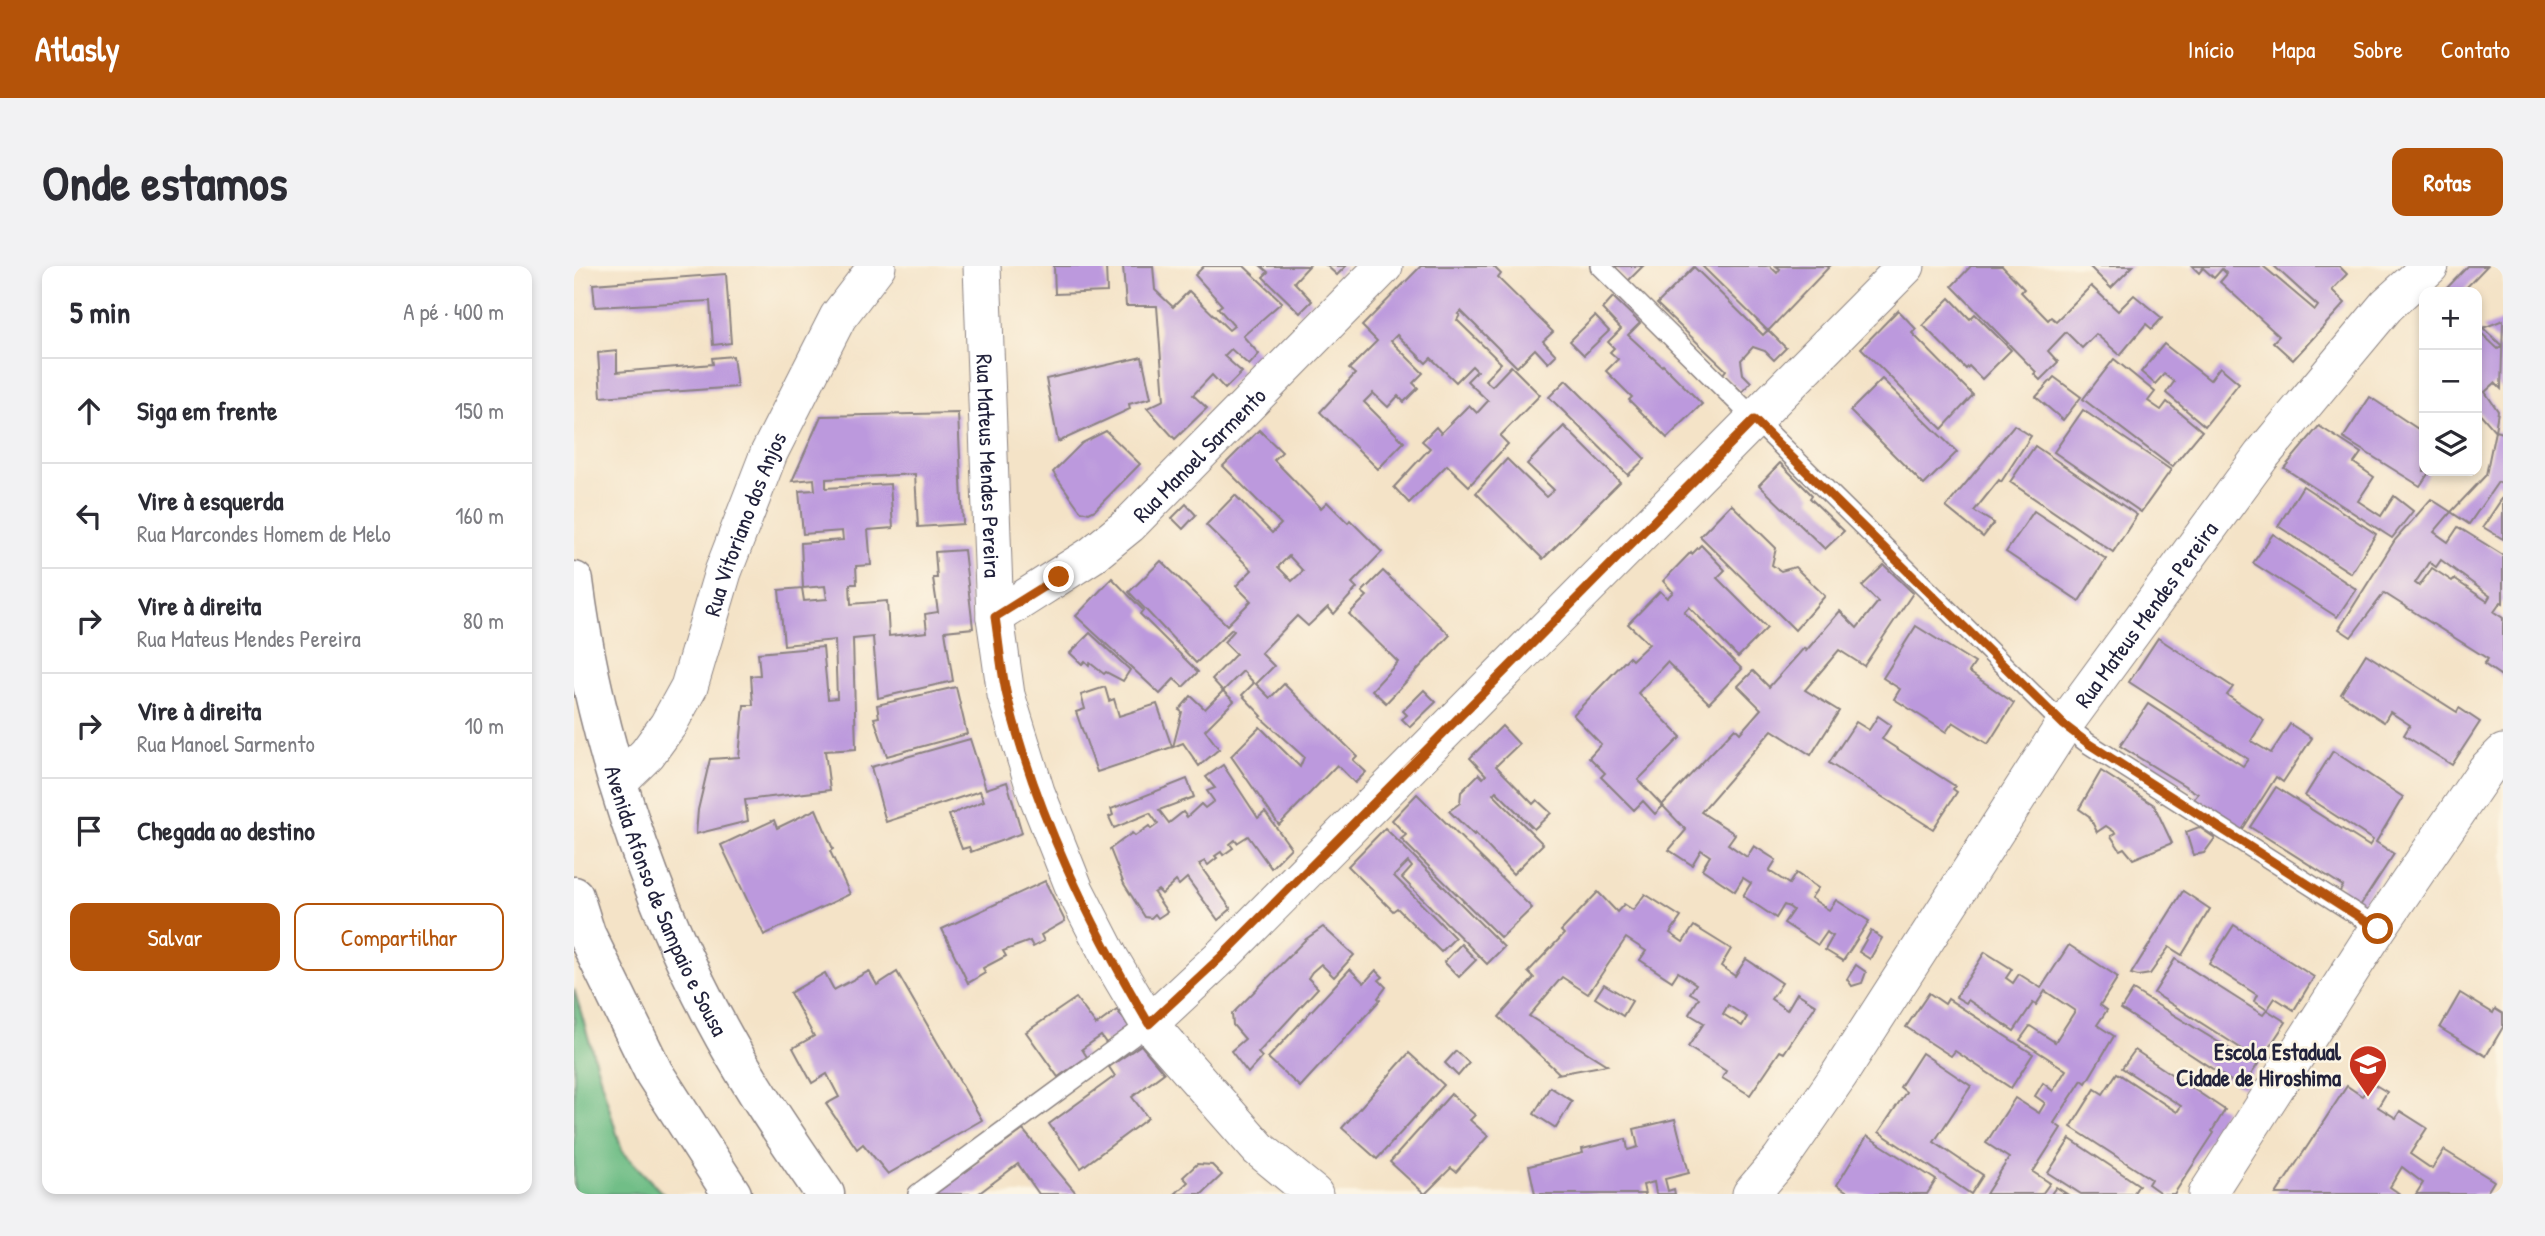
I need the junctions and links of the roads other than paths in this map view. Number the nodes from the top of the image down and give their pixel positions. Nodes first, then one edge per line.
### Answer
1 (877, 266) edge
2 (982, 266) edge
3 (1384, 266) edge
4 (1600, 266) edge
5 (1906, 266) edge
6 (2430, 266) edge
7 (1754, 420) junction
8 (574, 581) edge
9 (995, 617) junction
10 (2064, 725) junction
11 (2503, 753) edge
12 (618, 782) junction
13 (574, 896) edge
14 (2378, 929) junction
15 (1149, 1024) junction
16 (732, 1194) edge
17 (825, 1194) edge
18 (918, 1194) edge
19 (1314, 1194) edge
20 (1751, 1194) edge
21 (2207, 1194) edge

1 - 12 street, Rua Vitoriano dos Anjos
2 - 9 street, Rua Mateus Mendes Pereira
3 - 9 street, Rua Manoel Sarmento
4 - 7 lane
5 - 7 street
6 - 10 street, Rua Mateus Mendes Pereira
7 - 10 lane
7 - 15 street
8 - 12 main road, Avenida Afonso de Sampaio e Sousa
9 - 15 street, Rua Mateus Mendes Pereira
10 - 14 lane
10 - 20 street, Rua Mateus Mendes Pereira
11 - 14 street
12 - 17 main road, Avenida Afonso de Sampaio e Sousa
13 - 16 main road
14 - 21 street
15 - 18 lane
15 - 19 street, Rua Mateus Mendes Pereira

